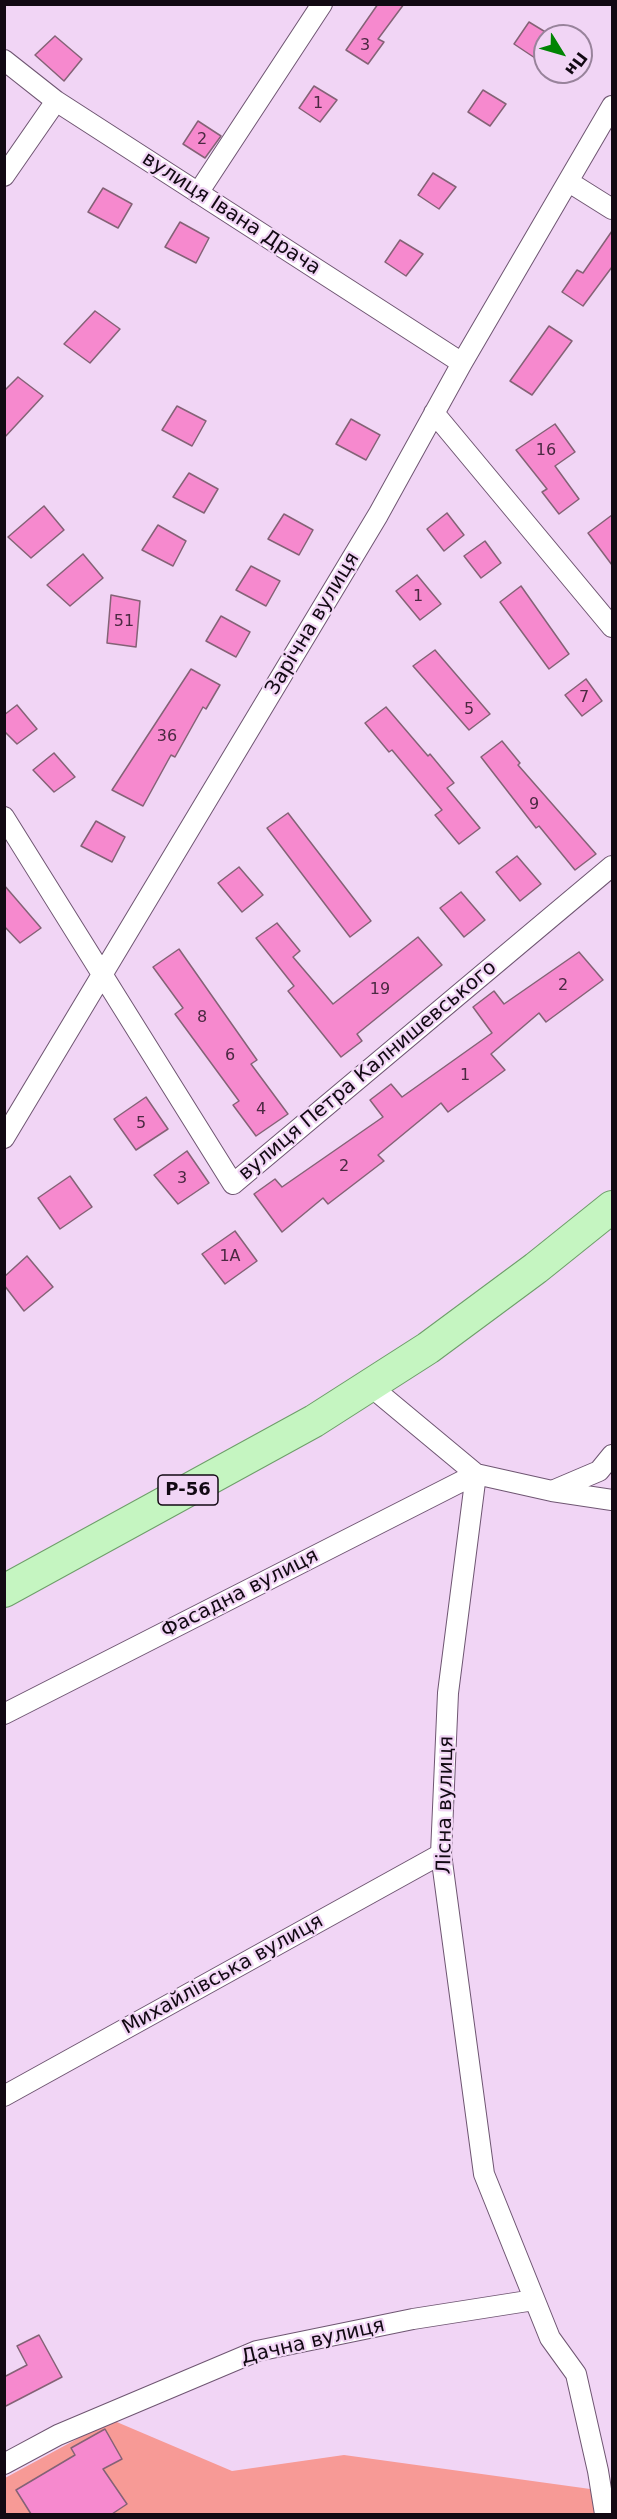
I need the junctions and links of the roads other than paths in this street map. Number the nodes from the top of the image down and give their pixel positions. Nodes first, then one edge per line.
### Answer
1 (322, 4) edge
2 (4, 60) edge
3 (56, 102) junction
4 (612, 106) edge
5 (4, 176) edge
6 (568, 182) junction
7 (198, 193) junction
8 (612, 209) edge
9 (462, 363) junction
10 (434, 413) junction
11 (612, 627) edge
12 (4, 817) edge
13 (612, 866) edge
14 (104, 973) junction
15 (4, 1138) edge
16 (612, 1207) edge
17 (369, 1385) junction
18 (612, 1455) edge
19 (476, 1474) junction
20 (552, 1491) junction
21 (612, 1500) edge
22 (4, 1591) edge
23 (4, 1714) edge
24 (441, 1854) junction
25 (4, 2096) edge
26 (534, 2300) junction
27 (4, 2464) edge
28 (605, 2514) edge

1 - 7 street
2 - 3 street, вулиця Івана Драча
3 - 5 street
3 - 7 street, вулиця Івана Драча
4 - 6 street, Зарічна вулиця
6 - 8 street
6 - 9 street, Зарічна вулиця
7 - 9 street, вулиця Івана Драча
9 - 10 street, Зарічна вулиця
10 - 11 street
10 - 14 street, Зарічна вулиця
12 - 14 street, вулиця Петра Калнишевського
13 - 14 street, вулиця Петра Калнишевського
14 - 15 street, Зарічна вулиця
16 - 17 main road, Р-56
17 - 19 street
17 - 22 main road, Р-56
18 - 20 street
19 - 20 street
19 - 23 street, Фасадна вулиця
19 - 24 street, Лісна вулиця
20 - 21 street
24 - 25 street, Михайлівська вулиця
24 - 26 street, Лісна вулиця
26 - 27 street, Дачна вулиця
26 - 28 street, Лісна вулиця

